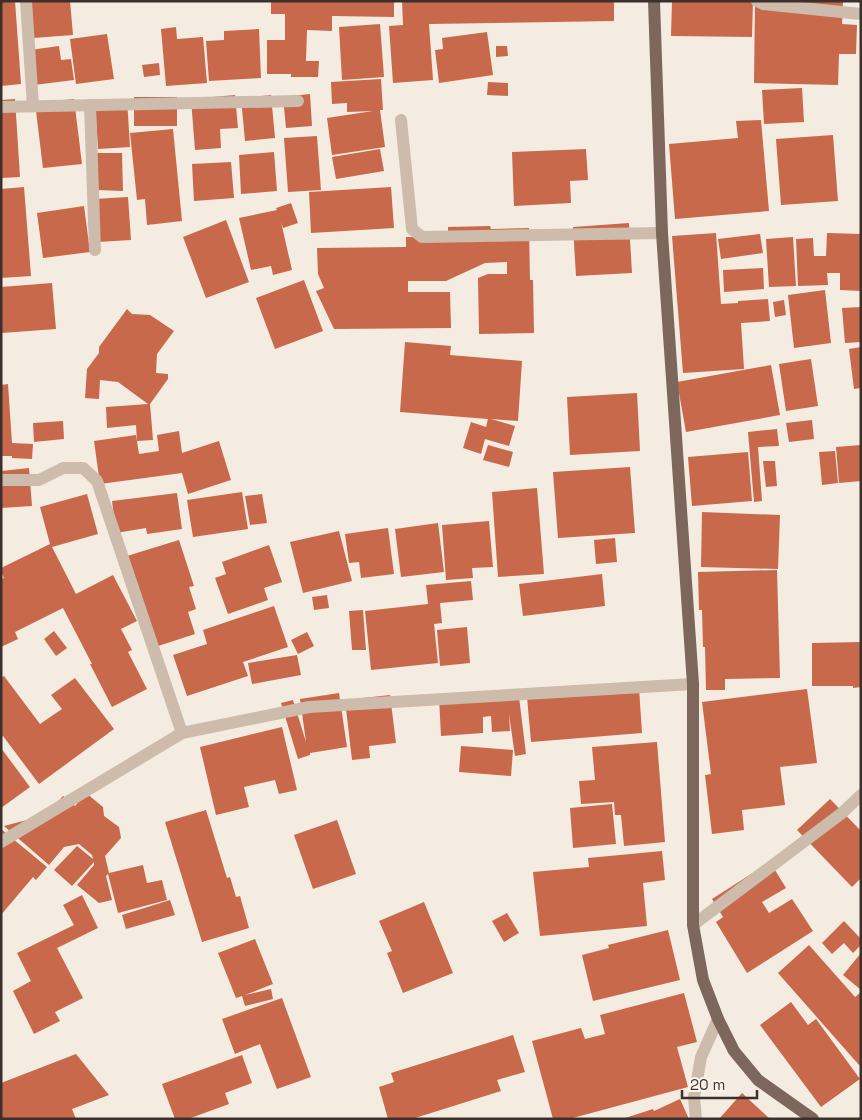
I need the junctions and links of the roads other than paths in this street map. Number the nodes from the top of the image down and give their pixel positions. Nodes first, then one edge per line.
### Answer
1 (26, 1) edge
2 (654, 1) edge
3 (758, 1) edge
4 (861, 14) edge
5 (298, 101) dead end
6 (90, 105) junction
7 (33, 106) junction
8 (1, 107) edge
9 (401, 120) dead end
10 (662, 233) junction
11 (95, 250) dead end
12 (1, 480) edge
13 (692, 684) junction
14 (182, 733) junction
15 (861, 795) edge
16 (1, 842) edge
17 (693, 925) junction
18 (718, 1019) junction
19 (696, 1119) edge
20 (813, 1119) edge

1 - 7 street
2 - 10 main road
3 - 4 street
5 - 6 street
6 - 7 street
6 - 11 street
7 - 8 street
9 - 10 street
10 - 13 main road
12 - 14 street
13 - 14 street
13 - 17 main road
14 - 16 street
15 - 17 street
17 - 18 main road
18 - 19 street
18 - 20 main road

